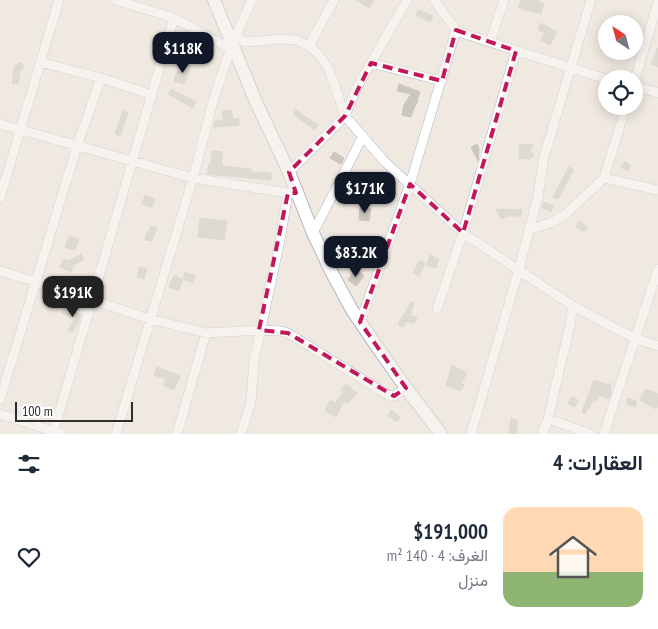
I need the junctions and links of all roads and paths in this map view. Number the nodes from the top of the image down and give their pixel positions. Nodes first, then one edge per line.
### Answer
1 (59, 0) edge
2 (116, 0) edge
3 (214, 0) edge
4 (252, 0) edge
5 (334, 0) edge
6 (407, 0) edge
7 (434, 0) edge
8 (504, 0) edge
9 (591, 0) edge
10 (658, 2) edge
11 (174, 18) junction
12 (456, 30) junction
13 (490, 42) junction
14 (233, 43) junction
15 (309, 46) junction
16 (516, 51) junction
17 (40, 62) junction
18 (371, 62) junction
19 (570, 69) junction
20 (638, 70) edge
21 (598, 77) edge
22 (101, 78) junction
23 (442, 81) junction
24 (643, 89) edge
25 (658, 93) edge
26 (152, 95) junction
27 (623, 115) edge
28 (345, 116) junction
29 (0, 124) edge
30 (21, 130) junction
31 (363, 136) junction
32 (77, 146) junction
33 (134, 161) junction
34 (288, 172) junction
35 (194, 178) junction
36 (604, 178) junction
37 (410, 184) junction
38 (658, 190) edge
39 (292, 193) junction
40 (0, 198) edge
41 (530, 230) junction
42 (313, 233) junction
43 (462, 233) junction
44 (519, 269) junction
45 (658, 269) edge
46 (0, 272) edge
47 (37, 282) junction
48 (92, 300) junction
49 (573, 306) junction
50 (438, 309) dead end
51 (150, 319) junction
52 (360, 322) junction
53 (259, 330) junction
54 (206, 333) junction
55 (634, 338) junction
56 (658, 346) edge
57 (406, 388) junction
58 (0, 400) edge
59 (0, 414) edge
60 (548, 419) junction
61 (436, 432) edge
62 (56, 433) edge
63 (116, 434) edge
64 (177, 434) edge
65 (241, 434) edge
66 (471, 434) edge
67 (542, 434) edge
68 (591, 434) edge
69 (604, 434) edge

1 - 17 street
2 - 11 street
3 - 14 main road
4 - 14 street
5 - 15 street
6 - 18 street
7 - 12 street
8 - 13 street
9 - 19 street
10 - 20 street
11 - 14 street
11 - 26 street
12 - 13 street
12 - 23 street
13 - 16 street
14 - 15 street
14 - 34 main road
14 - 35 street
15 - 28 street
16 - 19 street
16 - 43 street
17 - 22 street
17 - 30 street
18 - 23 street
18 - 28 street
19 - 21 street
19 - 41 street
22 - 26 street
22 - 32 street
23 - 37 street
24 - 25 street
26 - 33 street
27 - 36 street
28 - 31 street
28 - 34 street
29 - 30 street
30 - 32 street
30 - 40 street
31 - 37 street
31 - 42 street
32 - 33 street
32 - 47 street
33 - 35 street
33 - 48 street
34 - 39 main road
35 - 39 street
35 - 51 street
36 - 38 street
36 - 41 street
37 - 43 street
37 - 52 street
39 - 42 main road
39 - 53 street
41 - 44 street
42 - 52 main road
43 - 44 street
43 - 50 street
44 - 49 street
44 - 66 street
45 - 55 street
46 - 47 street
47 - 48 street
47 - 58 street
48 - 51 street
48 - 62 street
49 - 55 street
49 - 60 street
51 - 54 street
51 - 63 street
52 - 57 main road
53 - 54 street
53 - 57 street
53 - 65 street
54 - 64 street
55 - 56 street
55 - 69 street
57 - 61 main road
59 - 62 street
60 - 67 street
60 - 68 street

